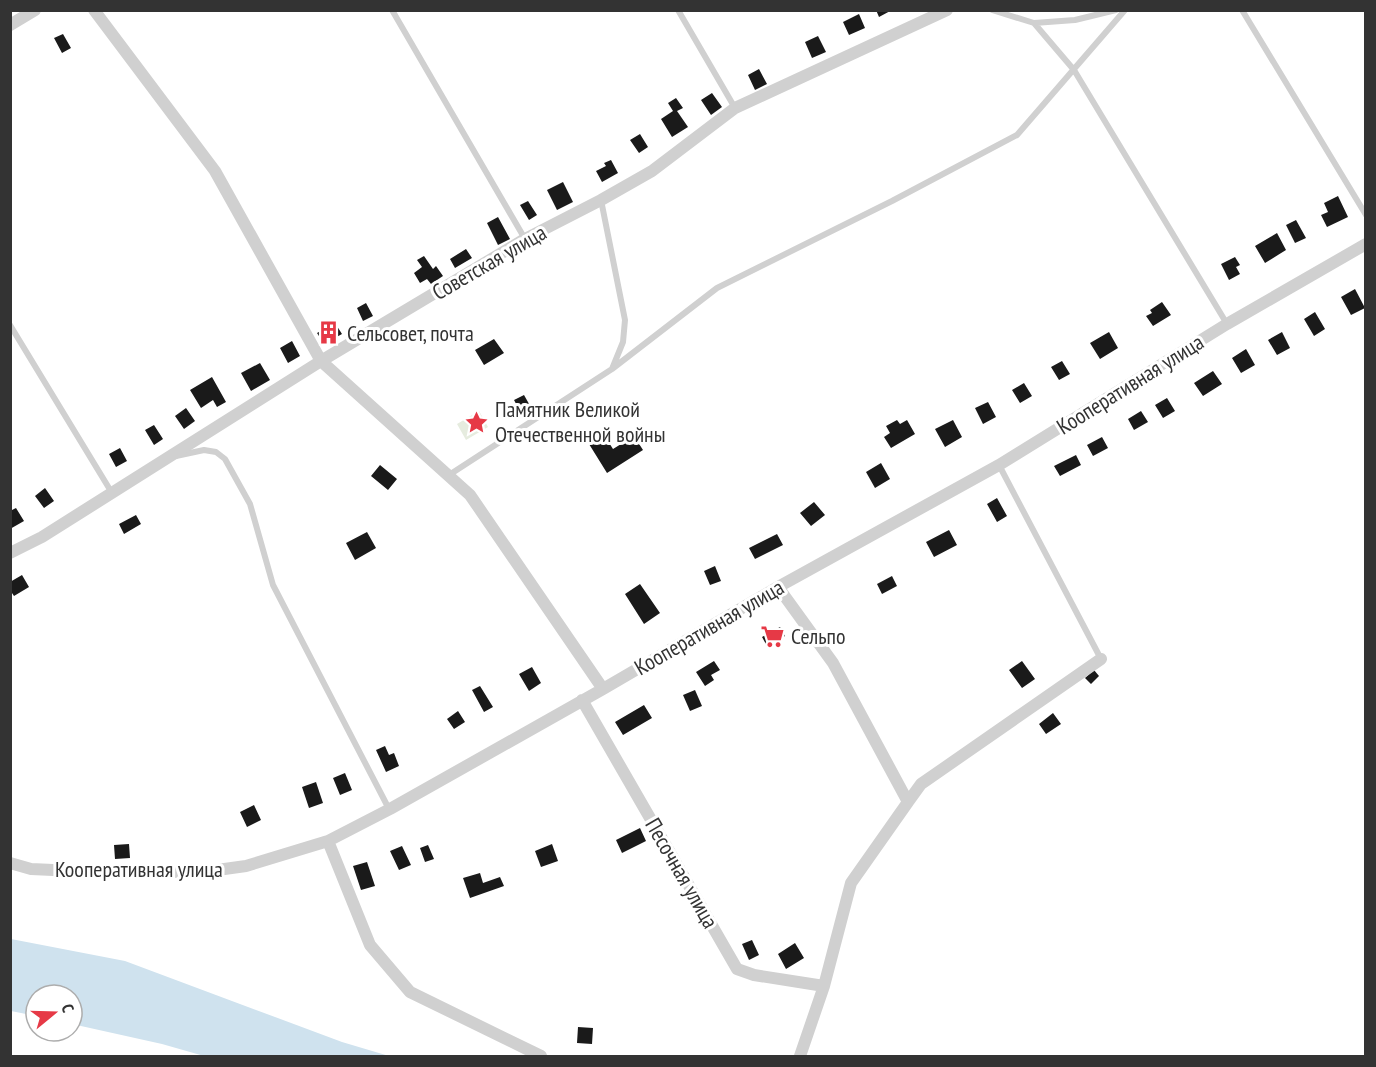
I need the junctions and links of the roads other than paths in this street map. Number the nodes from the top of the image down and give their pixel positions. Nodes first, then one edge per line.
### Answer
1 (35, 10) edge
2 (94, 10) edge
3 (392, 10) edge
4 (678, 10) edge
5 (947, 10) edge
6 (992, 10) edge
7 (1116, 10) edge
8 (1125, 10) edge
9 (1242, 10) edge
10 (1034, 23) junction
11 (10, 25) edge
12 (1074, 70) junction
13 (735, 108) junction
14 (601, 200) junction
15 (1365, 215) edge
16 (525, 239) junction
17 (1365, 244) edge
18 (1227, 324) junction
19 (10, 325) edge
20 (321, 361) junction
21 (612, 369) junction
22 (167, 458) junction
23 (999, 465) junction
24 (448, 476) junction
25 (112, 493) junction
26 (10, 553) edge
27 (778, 587) junction
28 (1101, 659) joint
29 (603, 689) junction
30 (582, 700) junction
31 (908, 802) junction
32 (390, 809) junction
33 (328, 841) junction
34 (10, 863) edge
35 (824, 986) junction
36 (541, 1056) edge
37 (800, 1056) edge

1 - 11 street
2 - 20 street
3 - 16 lane
4 - 13 lane
5 - 13 street, Советская улица
6 - 10 lane
7 - 10 lane
8 - 12 lane
9 - 15 lane
10 - 12 lane
12 - 18 lane
12 - 21 lane
13 - 14 street, Советская улица
14 - 16 street, Советская улица
14 - 21 lane
16 - 20 street, Советская улица
17 - 18 street, Кооперативная улица
18 - 23 street, Кооперативная улица
19 - 25 lane
20 - 22 street, Советская улица
20 - 24 street
21 - 24 lane
22 - 25 street, Советская улица
22 - 32 lane
23 - 27 street, Кооперативная улица
23 - 28 lane
24 - 29 street
25 - 26 street, Советская улица
27 - 29 street, Кооперативная улица
27 - 31 street
28 - 31 street
29 - 30 street, Кооперативная улица
30 - 32 street, Кооперативная улица
30 - 35 street, Песочная улица
31 - 35 street
32 - 33 street, Кооперативная улица
33 - 34 street, Кооперативная улица
33 - 36 street
35 - 37 street

